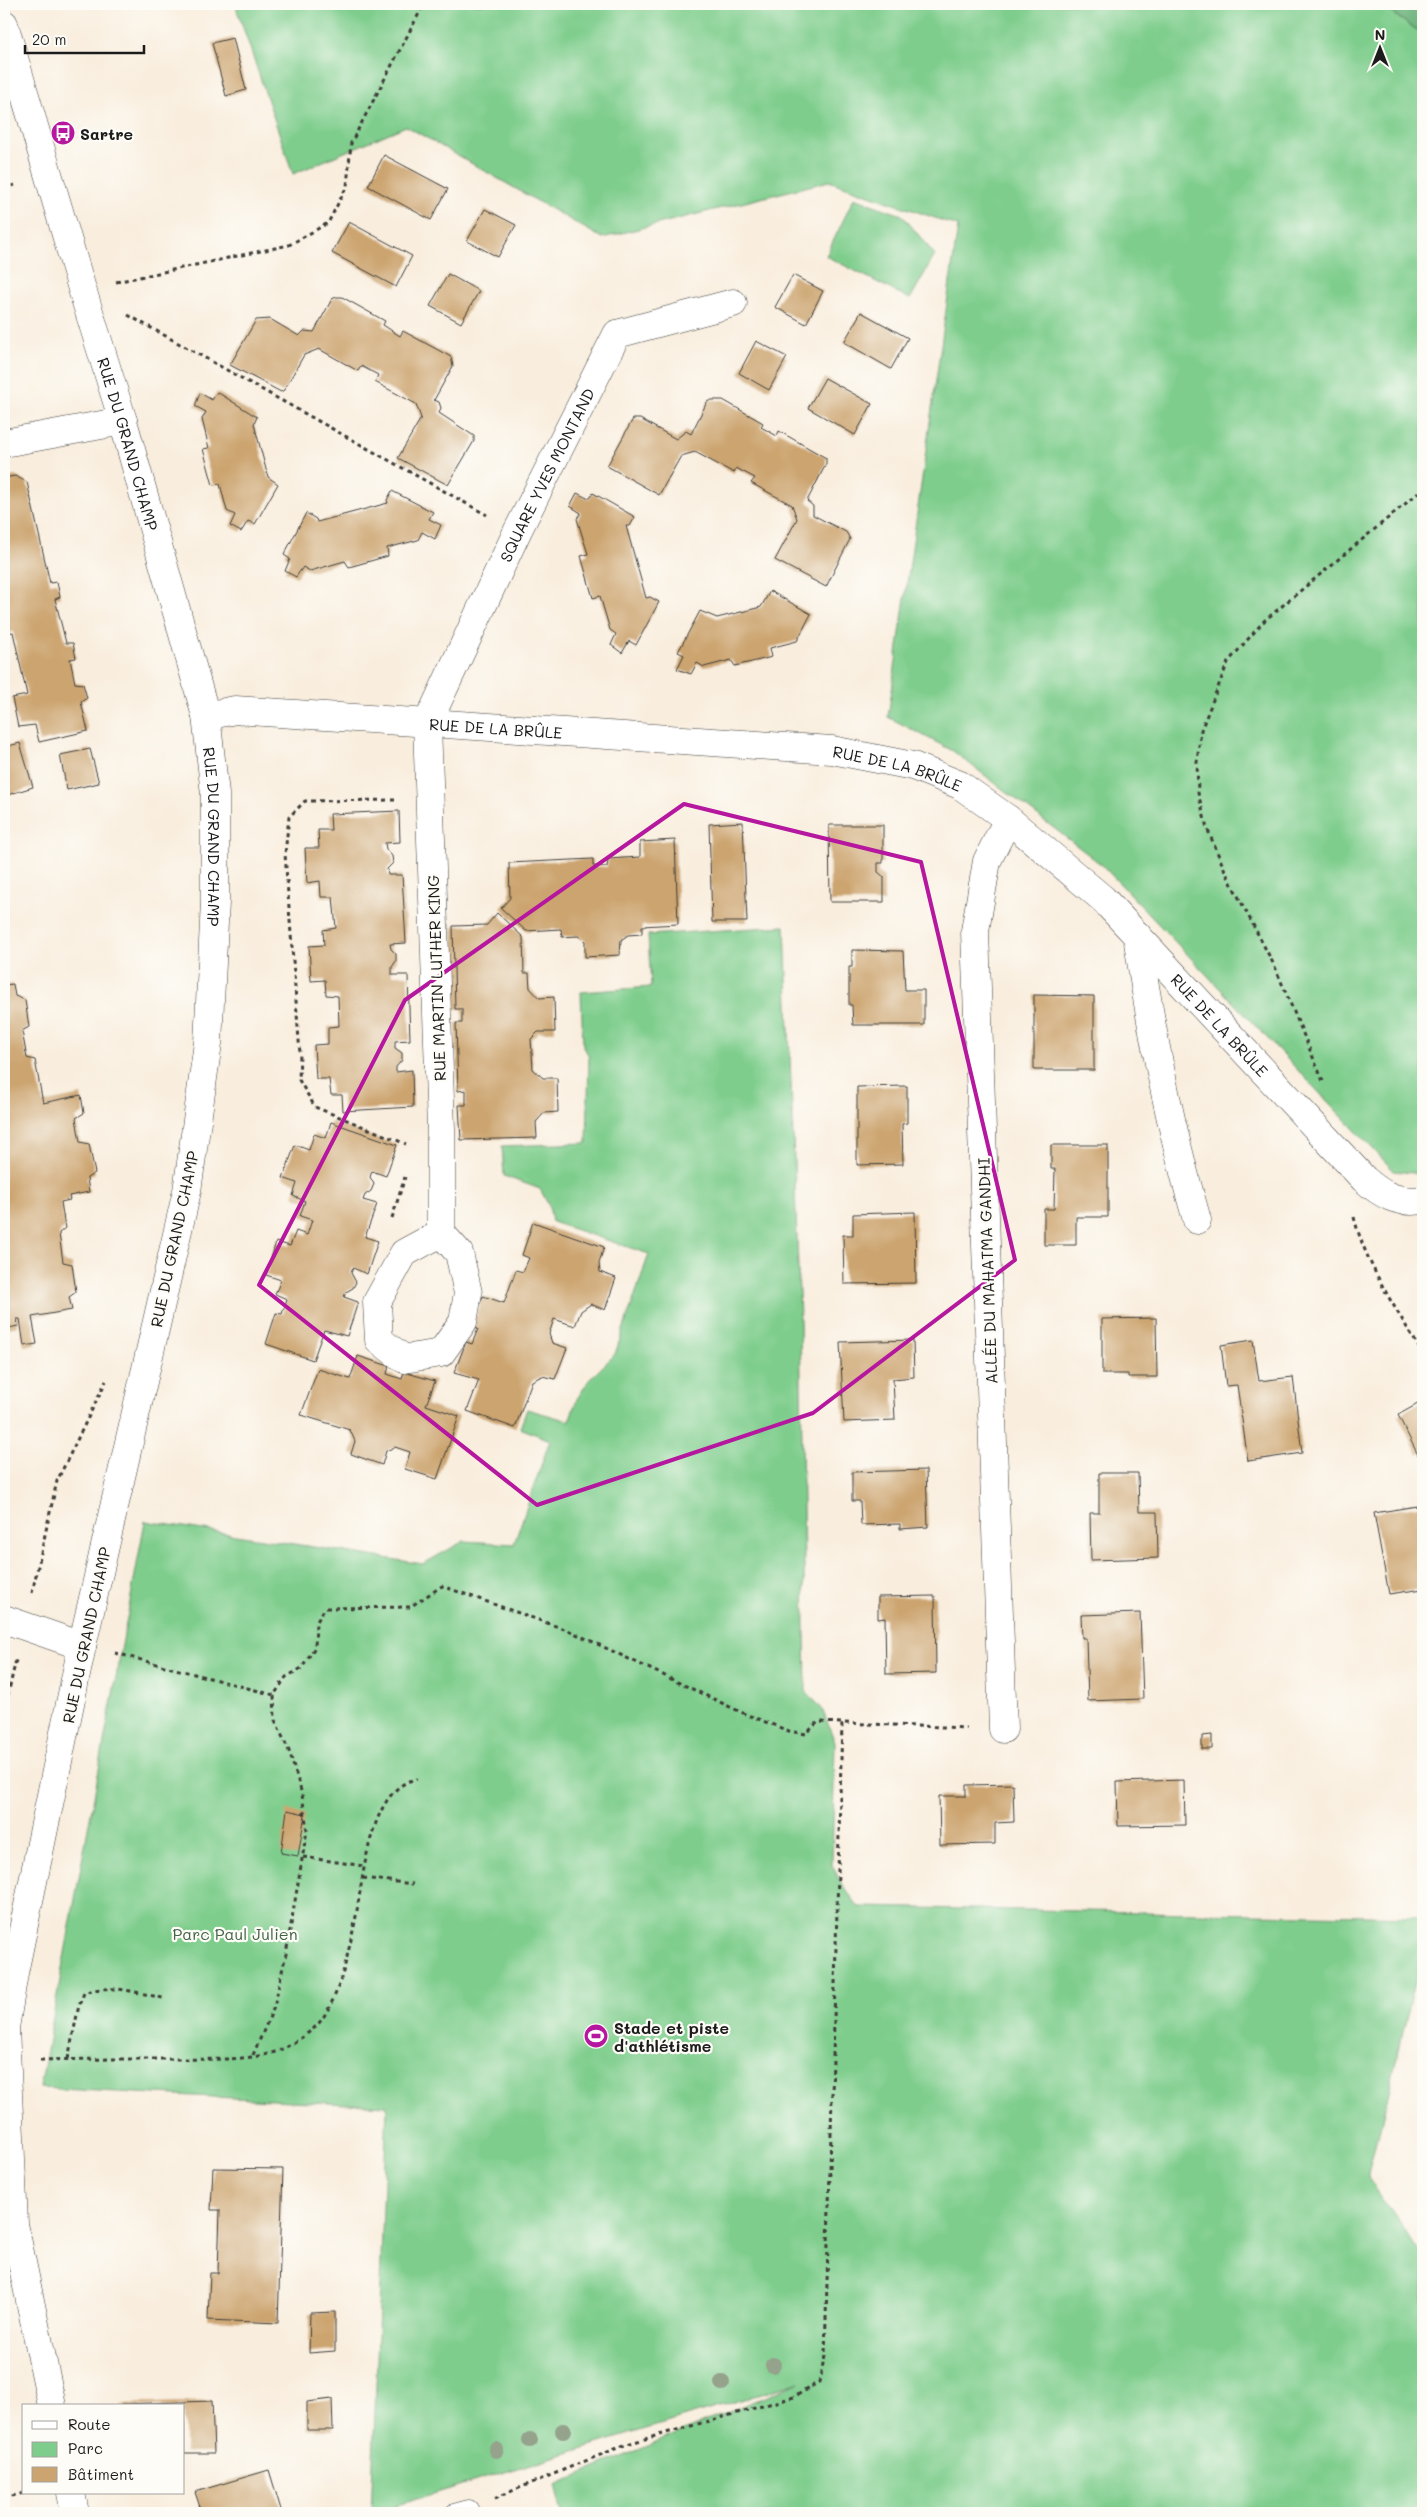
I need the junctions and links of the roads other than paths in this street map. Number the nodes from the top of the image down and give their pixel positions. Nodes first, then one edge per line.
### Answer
1 (4, 24) edge
2 (733, 303) dead end
3 (123, 421) junction
4 (4, 444) edge
5 (206, 716) junction
6 (427, 724) junction
7 (1008, 819) junction
8 (1137, 935) junction
9 (1423, 1200) edge
10 (1197, 1220) dead end
11 (440, 1233) junction
12 (14, 1622) edge
13 (82, 1646) junction
14 (1003, 1729) road end
15 (7, 2153) edge
16 (52, 2404) edge
17 (71, 2494) edge
18 (75, 2513) edge

1 - 3 street, RUE DU GRAND CHAMP
2 - 6 street, SQUARE YVES MONTAND
3 - 4 street
3 - 5 street, RUE DU GRAND CHAMP
5 - 6 street, RUE DE LA BRÛLE
5 - 13 street, RUE DU GRAND CHAMP
6 - 7 street, RUE DE LA BRÛLE
6 - 11 street, RUE MARTIN LUTHER KING
7 - 8 street, RUE DE LA BRÛLE
7 - 14 street, ALLÉE DU MAHATMA GANDHI
8 - 9 street, RUE DE LA BRÛLE
8 - 10 street
11 - 11 street
12 - 13 street
13 - 15 street, RUE DU GRAND CHAMP
15 - 16 street, RUE DU GRAND CHAMP
17 - 18 street

